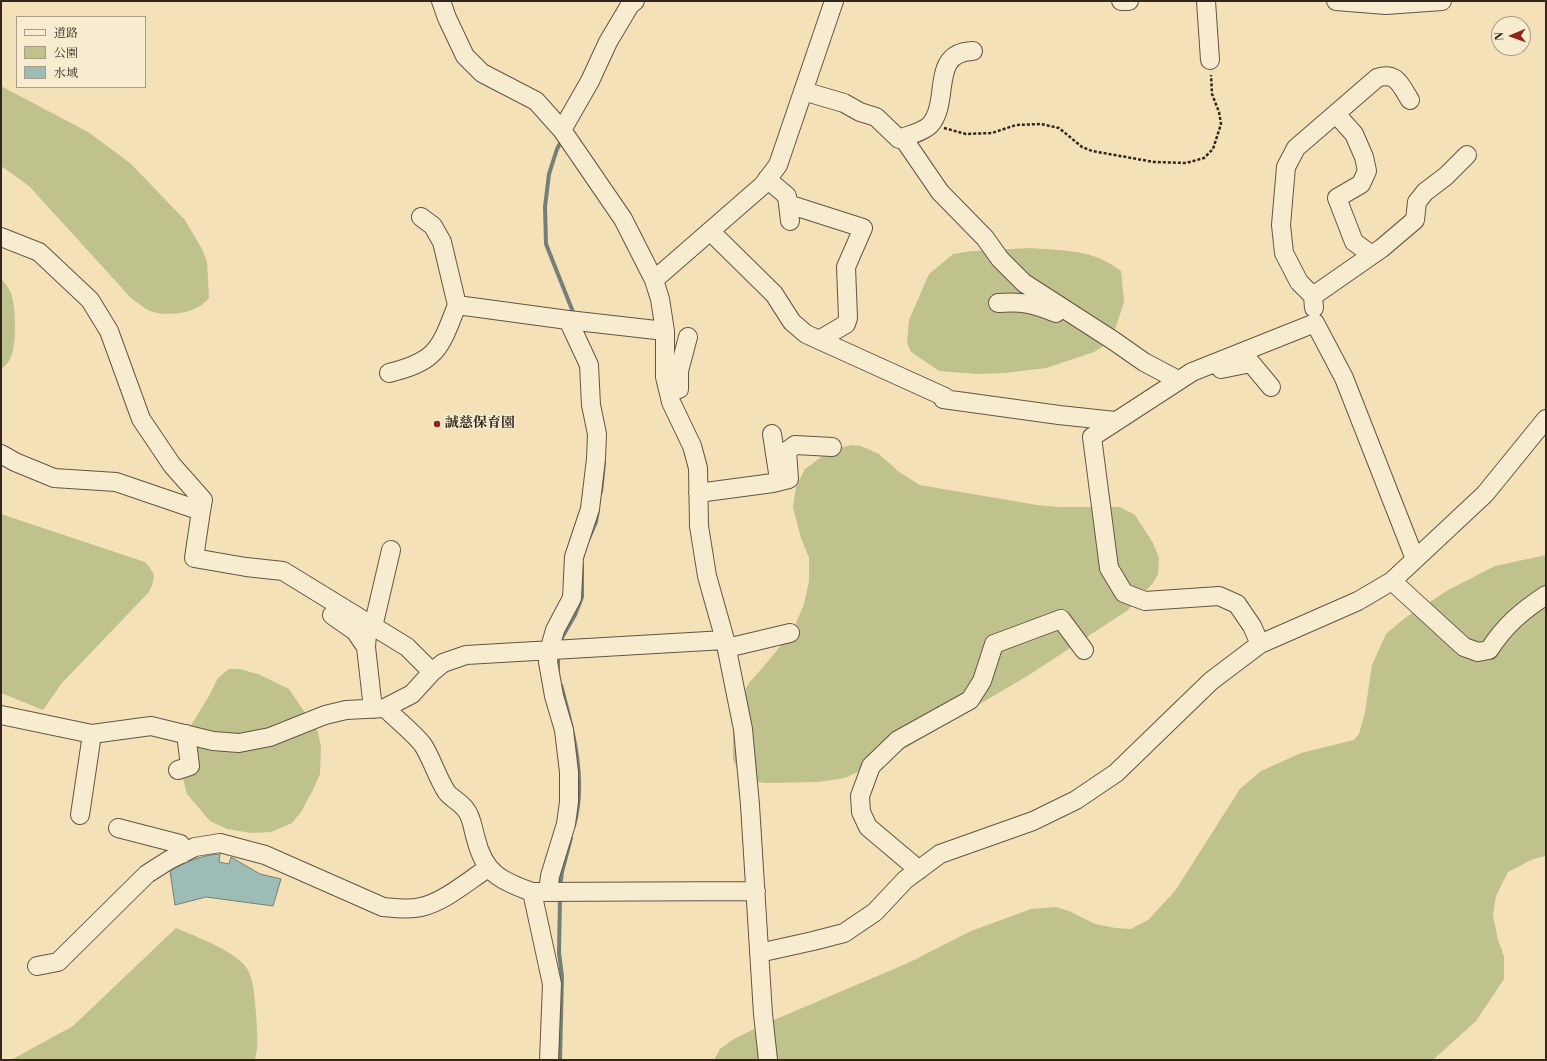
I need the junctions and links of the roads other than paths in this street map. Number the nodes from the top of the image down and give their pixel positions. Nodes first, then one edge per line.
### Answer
1 (441, 1) edge
2 (635, 1) edge
3 (834, 1) edge
4 (1120, 1) edge
5 (1129, 1) edge
6 (1206, 1) edge
7 (1336, 1) edge
8 (1442, 1) edge
9 (973, 51) dead end
10 (1210, 60) road end
11 (803, 92) junction
12 (1410, 100) dead end
13 (1336, 114) junction
14 (562, 130) junction
15 (903, 138) junction
16 (1467, 155) dead end
17 (767, 179) junction
18 (421, 217) dead end
19 (710, 231) junction
20 (1, 237) edge
21 (1372, 255) junction
22 (654, 280) junction
23 (1313, 296) junction
24 (998, 302) dead end
25 (457, 305) junction
26 (1077, 317) junction
27 (576, 321) junction
28 (1315, 323) junction
29 (665, 331) junction
30 (688, 337) dead end
31 (819, 340) junction
32 (1217, 362) junction
33 (388, 373) dead end
34 (1178, 380) junction
35 (1271, 387) dead end
36 (669, 392) junction
37 (1546, 419) edge
38 (1115, 421) junction
39 (772, 434) dead end
40 (832, 447) dead end
41 (1, 454) edge
42 (780, 481) junction
43 (698, 493) junction
44 (201, 511) junction
45 (391, 550) dead end
46 (1415, 559) junction
47 (270, 580) dead end
48 (1392, 581) junction
49 (1546, 595) edge
50 (370, 625) junction
51 (790, 633) dead end
52 (726, 644) junction
53 (1260, 644) junction
54 (366, 647) junction
55 (1084, 650) dead end
56 (549, 651) junction
57 (432, 672) junction
58 (379, 709) junction
59 (1, 715) edge
60 (92, 734) junction
61 (186, 734) junction
62 (178, 770) dead end
63 (80, 815) dead end
64 (118, 828) dead end
65 (182, 854) junction
66 (488, 868) junction
67 (919, 870) junction
68 (756, 891) junction
69 (540, 892) junction
70 (759, 952) junction
71 (37, 966) dead end
72 (549, 1060) edge
73 (768, 1060) edge

1 - 14 street
2 - 14 street
3 - 11 street
4 - 5 street
6 - 10 street
7 - 8 street
9 - 15 street
11 - 15 street
11 - 17 street
12 - 13 street
13 - 21 street
13 - 23 street
14 - 22 street
15 - 26 street
16 - 21 street
17 - 19 street
17 - 31 street
18 - 25 street
19 - 22 street
19 - 31 street
20 - 44 street
21 - 23 street
22 - 29 street
23 - 28 street
24 - 26 street
25 - 27 street
25 - 33 street
26 - 34 street
27 - 29 street
27 - 56 street
28 - 32 street
28 - 46 street
29 - 36 street
30 - 36 street
31 - 38 street
32 - 34 street
32 - 35 street
34 - 38 street
36 - 43 street
37 - 46 street
38 - 53 street
39 - 42 street
40 - 42 street
41 - 44 street
42 - 43 street
43 - 52 street
44 - 50 street
45 - 50 street
46 - 48 street
47 - 54 street
48 - 49 street
48 - 53 street
50 - 54 street
50 - 57 street
51 - 52 street
52 - 56 street
52 - 68 street
53 - 67 street
54 - 58 street
55 - 67 street
56 - 57 street
56 - 69 street
57 - 58 street
58 - 61 street
58 - 66 street
59 - 60 street
60 - 61 street
60 - 63 street
61 - 62 street
64 - 65 street
65 - 66 street
65 - 71 street
66 - 69 street
67 - 70 street
68 - 69 street
68 - 70 street
69 - 72 street
70 - 73 street

